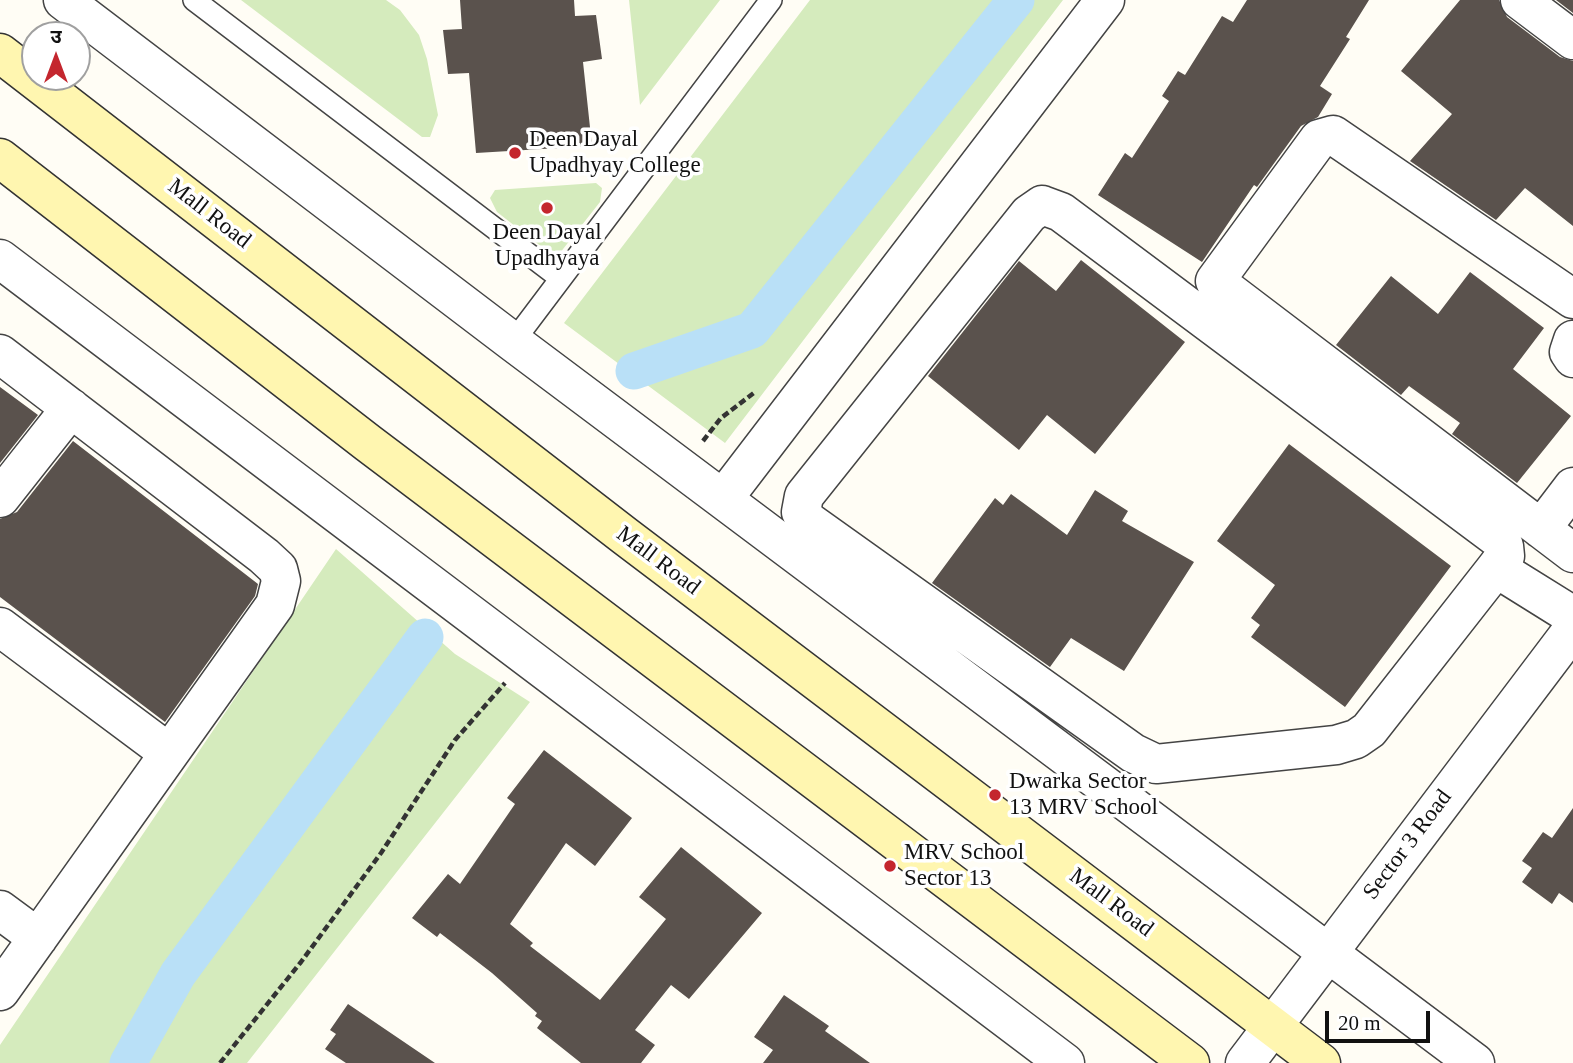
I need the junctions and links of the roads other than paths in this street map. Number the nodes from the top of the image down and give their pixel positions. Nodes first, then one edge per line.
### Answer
1 (63, 0) edge
2 (194, 0) edge
3 (771, 0) edge
4 (1105, 0) edge
5 (1520, 0) edge
6 (1573, 40) edge
7 (0, 52) edge
8 (0, 158) edge
9 (0, 259) edge
10 (560, 278) junction
11 (1573, 299) edge
12 (1573, 340) edge
13 (513, 342) junction
14 (0, 354) edge
15 (1573, 358) edge
16 (71, 408) junction
17 (1573, 487) edge
18 (0, 498) edge
19 (723, 499) junction
20 (1541, 529) junction
21 (1573, 553) edge
22 (1496, 568) junction
23 (1573, 617) edge
24 (0, 627) edge
25 (1573, 629) edge
26 (169, 753) junction
27 (0, 910) edge
28 (38, 938) junction
29 (1326, 951) junction
30 (0, 991) edge
31 (1273, 1025) junction
32 (1065, 1063) edge
33 (1189, 1063) edge
34 (1245, 1063) edge
35 (1321, 1063) edge
36 (1475, 1063) edge

1 - 13 street
2 - 10 lane
3 - 10 lane
4 - 19 street
5 - 6 street
7 - 31 main road, Mall Road
8 - 33 main road
9 - 32 street
10 - 13 lane
11 - 20 street
12 - 15 street
13 - 19 street
14 - 16 street
16 - 18 street
16 - 26 street
17 - 20 street
19 - 29 street
20 - 21 street
22 - 22 street
22 - 23 street
24 - 26 street
25 - 29 street, Sector 3 Road
26 - 28 street
27 - 28 street
28 - 30 street
29 - 31 street, Sector 3 Road
29 - 36 street
31 - 34 street, Sector 3 Road
31 - 35 main road, Mall Road

